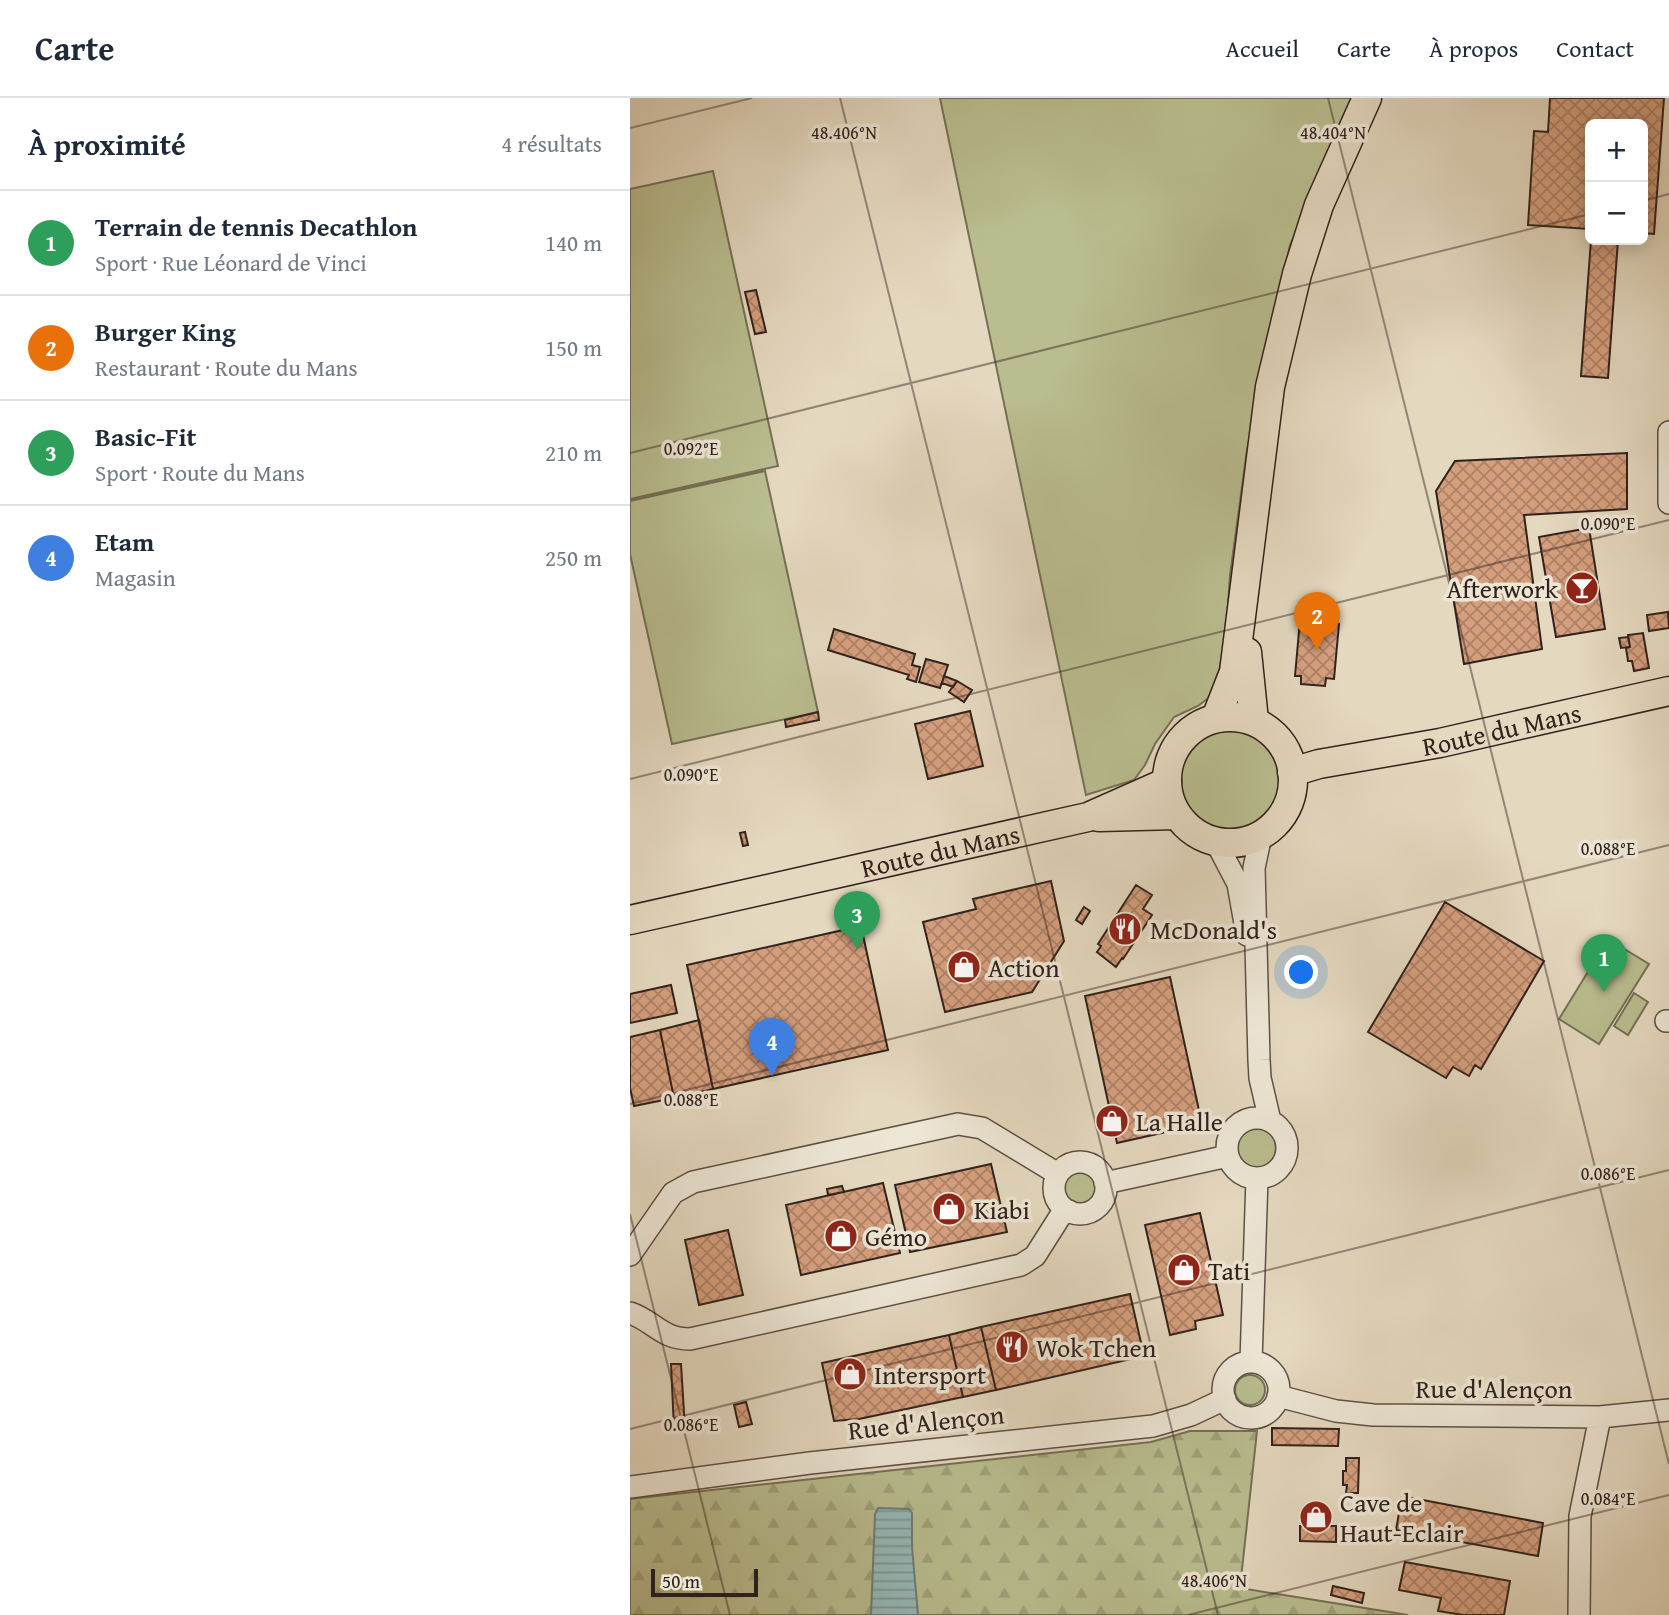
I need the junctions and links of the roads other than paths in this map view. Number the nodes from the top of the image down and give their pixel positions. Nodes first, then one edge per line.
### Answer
1 (1367, 98) edge
2 (1282, 343) junction
3 (1669, 432) edge
4 (1669, 503) edge
5 (1669, 676) edge
6 (1669, 691) edge
7 (1216, 718) junction
8 (1254, 721) junction
9 (1517, 725) junction
10 (1292, 772) junction
11 (1167, 782) junction
12 (1177, 815) junction
13 (1088, 817) junction
14 (1261, 835) junction
15 (1216, 842) junction
16 (630, 920) edge
17 (1258, 1001) junction
18 (1260, 1078) junction
19 (1243, 1121) junction
20 (1270, 1121) junction
21 (1228, 1156) junction
22 (1058, 1174) junction
23 (1257, 1178) junction
24 (1105, 1184) junction
25 (1069, 1211) junction
26 (630, 1255) edge
27 (630, 1313) edge
28 (1251, 1362) junction
29 (1278, 1396) junction
30 (1225, 1399) junction
31 (1669, 1410) edge
32 (1600, 1417) junction
33 (630, 1488) edge
34 (1579, 1615) edge

1 - 2 main road
2 - 7 main road
2 - 8 main road
3 - 4 street
5 - 9 street
6 - 9 main road, Route du Mans
7 - 8 main road
7 - 11 main road
8 - 10 main road
9 - 10 main road, Route du Mans
10 - 14 main road
11 - 12 main road
11 - 13 main road, Route du Mans
12 - 13 main road, Route du Mans
12 - 15 main road
13 - 16 main road, Route du Mans
14 - 15 main road
14 - 17 street
15 - 17 street
17 - 18 street
18 - 19 street
18 - 20 street
19 - 20 street
19 - 21 street
20 - 23 street
21 - 23 street
21 - 24 street
22 - 24 street
22 - 25 street
22 - 26 street
23 - 28 street
24 - 25 street
25 - 27 street
28 - 29 street
28 - 30 street
29 - 30 street
29 - 32 street, Rue d'Alençon
30 - 33 street, Rue d'Alençon
31 - 32 street, Rue d'Alençon
32 - 34 street

